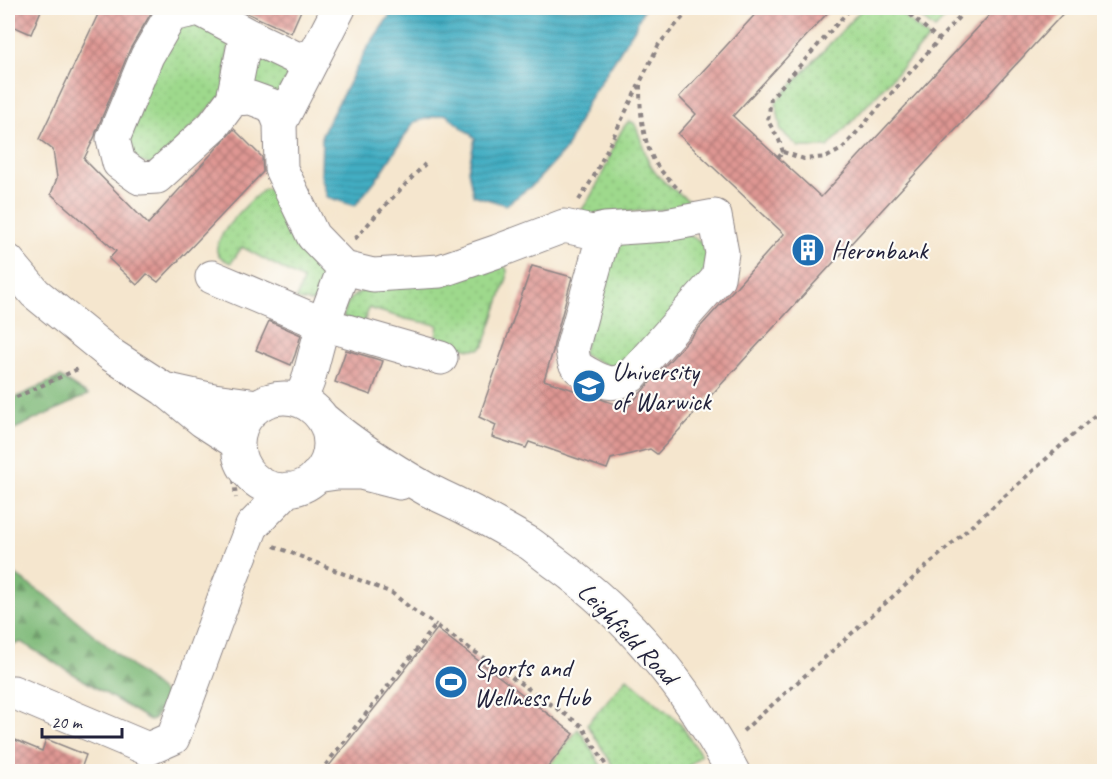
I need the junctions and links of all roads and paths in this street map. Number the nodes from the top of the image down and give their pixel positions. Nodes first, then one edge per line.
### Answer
1 (339, 8) edge
2 (691, 8) edge
3 (851, 8) edge
4 (903, 8) edge
5 (967, 8) edge
6 (246, 34) junction
7 (938, 39) junction
8 (314, 55) junction
9 (640, 85) junction
10 (233, 99) junction
11 (280, 123) junction
12 (783, 152) junction
13 (778, 158) dead end
14 (425, 164) dead end
15 (687, 194) dead end
16 (564, 226) junction
17 (605, 229) junction
18 (8, 261) edge
19 (340, 264) junction
20 (212, 277) dead end
21 (323, 324) junction
22 (110, 354) junction
23 (441, 358) dead end
24 (164, 389) junction
25 (8, 401) edge
26 (258, 406) junction
27 (1104, 407) edge
28 (311, 410) junction
29 (242, 458) junction
30 (302, 483) junction
31 (430, 491) junction
32 (252, 526) junction
33 (14, 692) dead end
34 (742, 732) dead end
35 (144, 760) edge
36 (320, 771) edge
37 (610, 771) edge
38 (734, 771) edge

1 - 8 lane
2 - 9 path
3 - 12 path
4 - 7 path
5 - 7 path
6 - 8 lane
6 - 10 lane
6 - 10 lane
7 - 12 path
8 - 11 lane
9 - 15 path
9 - 16 path
10 - 11 lane
11 - 19 lane
12 - 13 path
14 - 19 path
16 - 17 lane
16 - 19 lane
17 - 17 lane
18 - 22 lane
19 - 21 lane
20 - 21 lane
21 - 23 lane
21 - 28 lane
22 - 24 lane
22 - 25 path
24 - 26 lane
24 - 29 lane
26 - 28 lane
26 - 29 lane
27 - 34 path
28 - 30 lane
28 - 31 lane
29 - 30 lane
29 - 32 lane
30 - 31 lane
30 - 32 lane
31 - 38 lane, Leighfield Road
32 - 35 lane
33 - 35 lane
36 - 37 path

